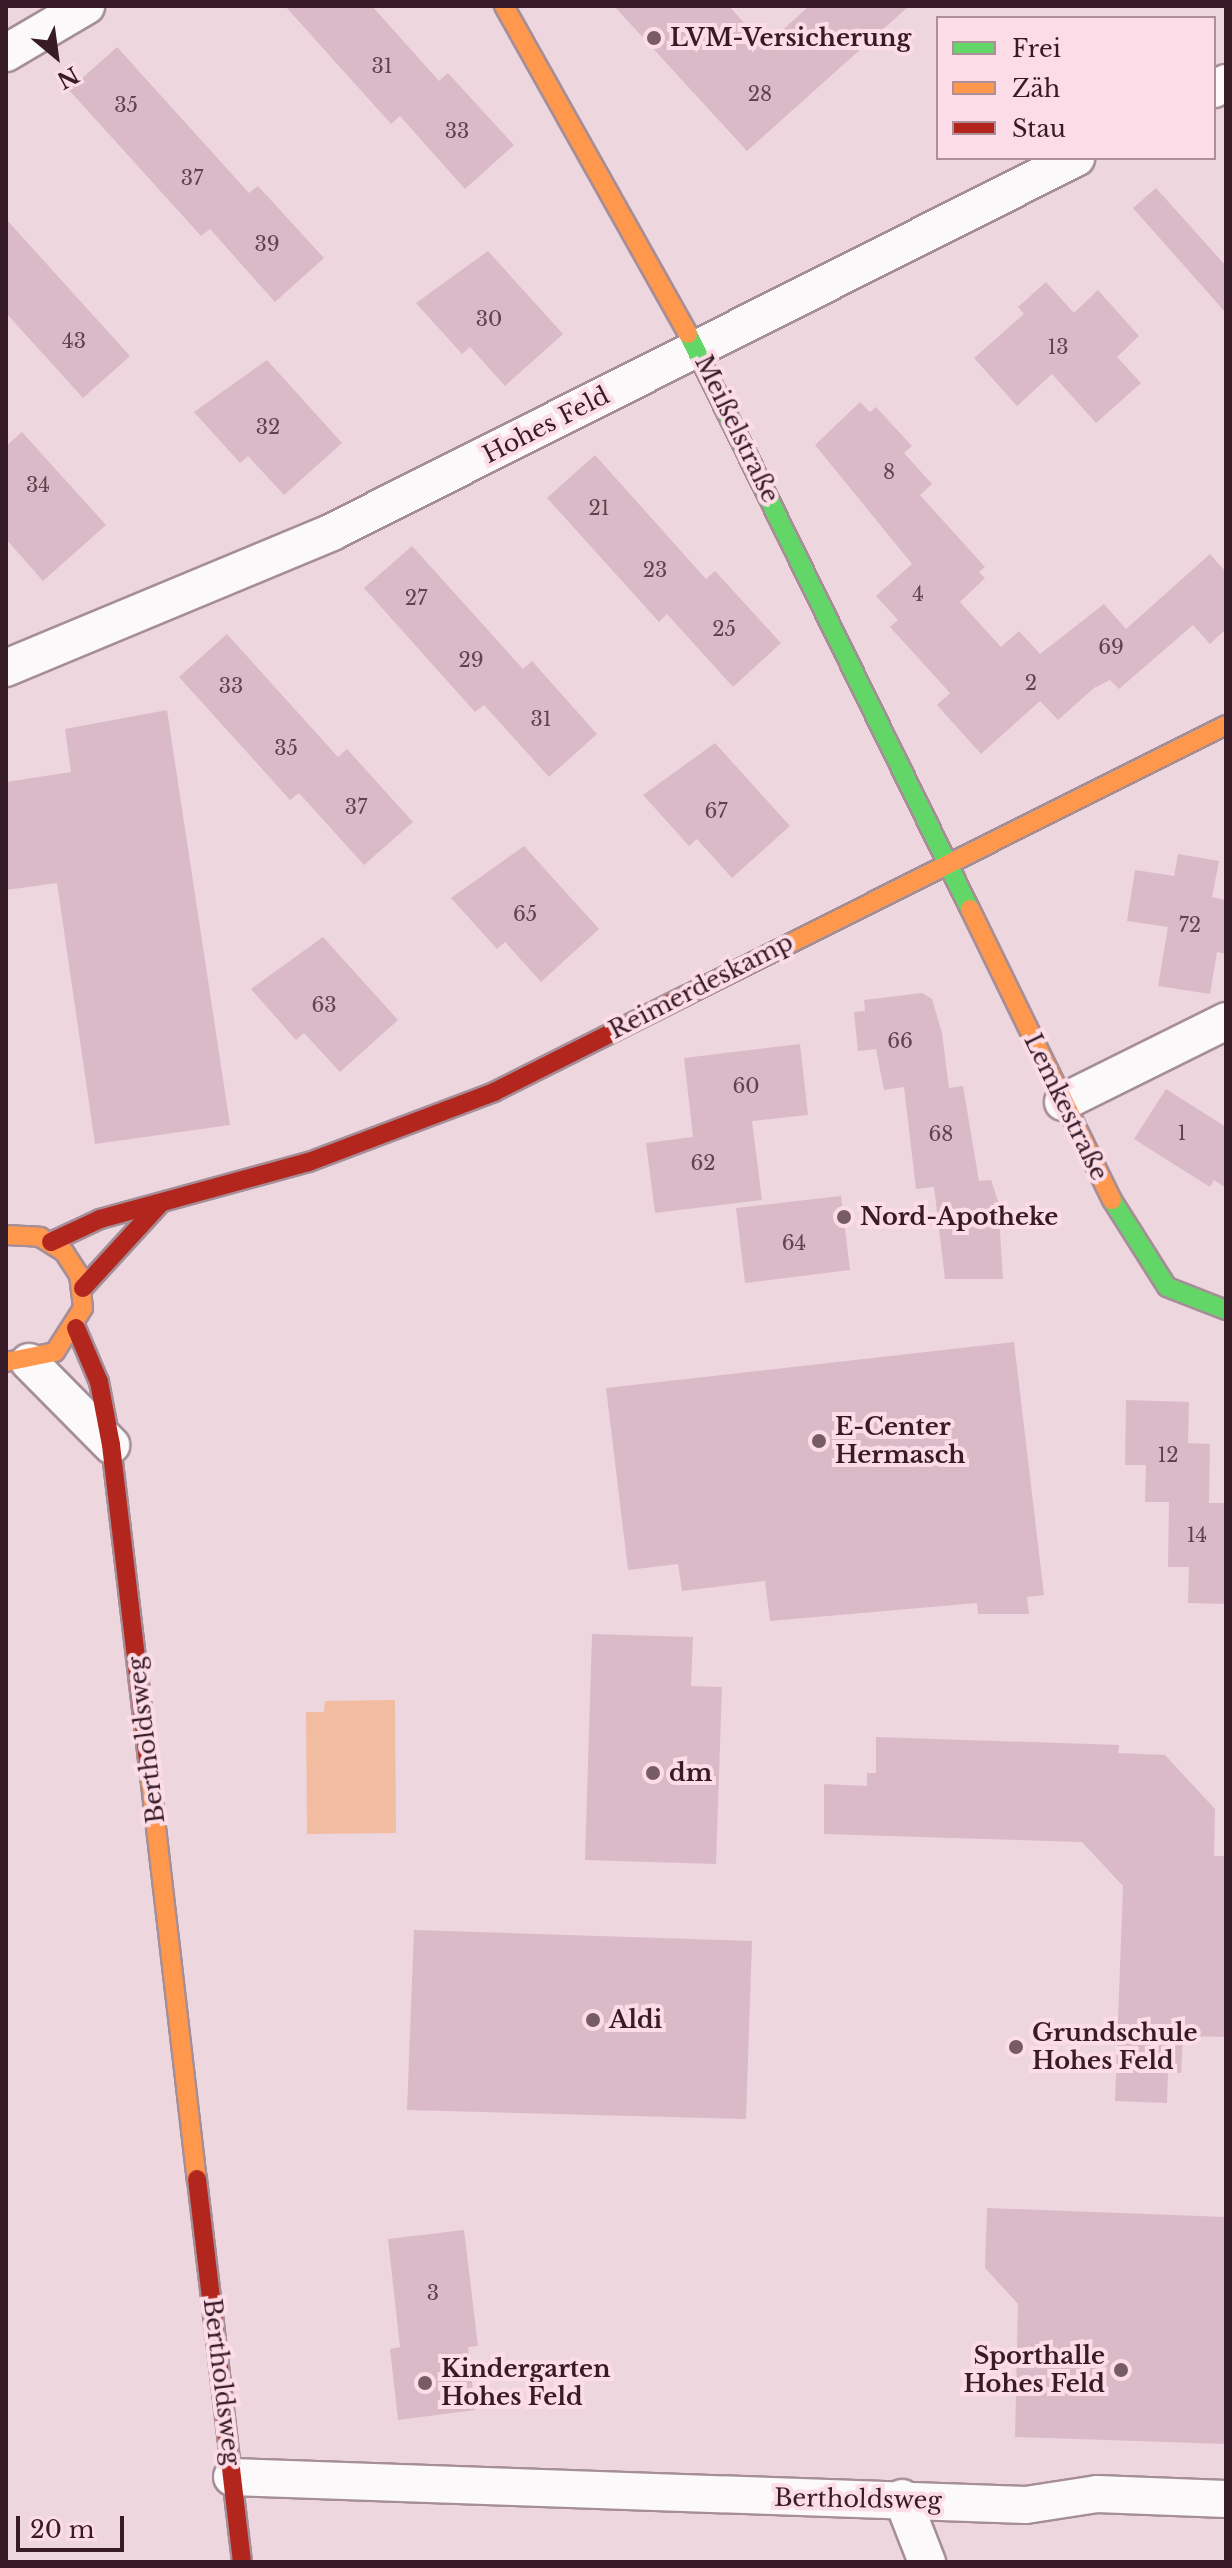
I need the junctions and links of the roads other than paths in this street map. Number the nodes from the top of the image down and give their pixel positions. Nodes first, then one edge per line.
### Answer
1 (86, 6) edge
2 (504, 6) edge
3 (6, 53) edge
4 (1072, 160) edge
5 (697, 349) junction
6 (6, 668) edge
7 (1226, 725) edge
8 (948, 863) junction
9 (1226, 1021) edge
10 (1063, 1102) junction
11 (159, 1205) junction
12 (6, 1235) edge
13 (51, 1242) junction
14 (83, 1288) junction
15 (1226, 1310) edge
16 (76, 1328) junction
17 (17, 1362) edge
18 (111, 1445) junction
19 (232, 2477) junction
20 (902, 2498) junction
21 (1226, 2499) edge
22 (242, 2562) edge
23 (927, 2562) edge

1 - 3 street
2 - 5 street, Meißelstraße
4 - 5 street, Hohes Feld
5 - 6 street, Hohes Feld
5 - 8 street, Meißelstraße
7 - 8 street, Reimerdeskamp
8 - 10 street, Lemkestraße
8 - 11 street, Reimerdeskamp
9 - 10 street
10 - 15 street, Lemkestraße
11 - 13 street, Reimerdeskamp
11 - 14 street
12 - 13 street
13 - 14 street
14 - 16 street
16 - 17 street
16 - 18 street, Bertholdsweg
17 - 18 street
18 - 19 street, Bertholdsweg
19 - 20 street, Bertholdsweg
19 - 22 street
20 - 21 street, Bertholdsweg
20 - 23 street

